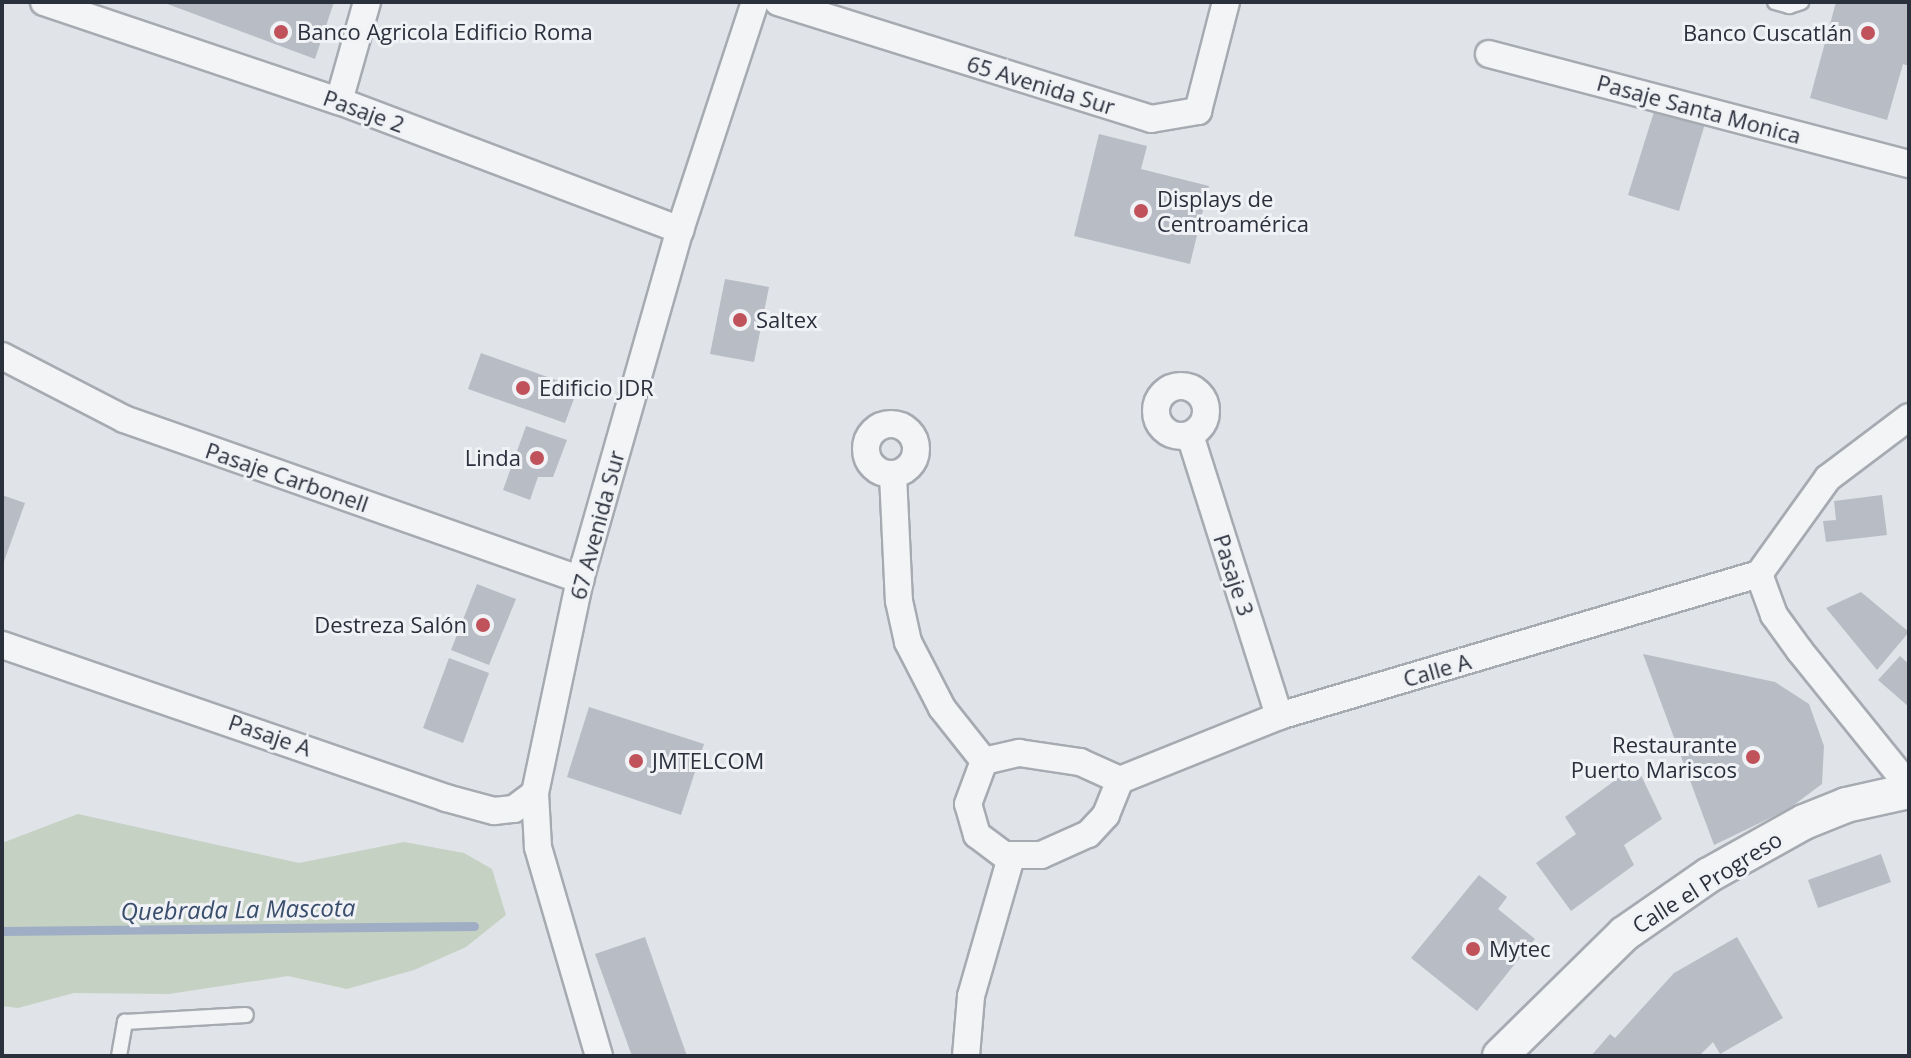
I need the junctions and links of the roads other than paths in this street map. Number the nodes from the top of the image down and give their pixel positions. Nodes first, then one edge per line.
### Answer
1 (44, 2) edge
2 (367, 2) edge
3 (755, 2) edge
4 (778, 2) edge
5 (1226, 2) edge
6 (1775, 2) edge
7 (1801, 2) edge
8 (1489, 54) dead end
9 (339, 101) junction
10 (1909, 164) edge
11 (680, 230) junction
12 (2, 356) edge
13 (1909, 417) edge
14 (1190, 435) dead end
15 (893, 475) dead end
16 (1759, 574) junction
17 (580, 580) junction
18 (2, 645) edge
19 (1279, 716) junction
20 (984, 761) junction
21 (1120, 780) junction
22 (1909, 788) edge
23 (535, 793) junction
24 (1909, 810) edge
25 (1011, 857) junction
26 (246, 1015) dead end
27 (119, 1056) edge
28 (599, 1056) edge
29 (966, 1056) edge
30 (1500, 1056) edge
31 (1527, 1056) edge

1 - 9 street, Pasaje 2
2 - 9 street
3 - 11 street, 67 Avenida Sur
4 - 5 street, 65 Avenida Sur
6 - 7 lane
8 - 10 street, Pasaje Santa Monica
9 - 11 street, Pasaje 2
11 - 17 street, 67 Avenida Sur
12 - 17 street, Pasaje Carbonell
13 - 16 street
14 - 19 street, Pasaje 3
15 - 20 street
16 - 19 street, Calle A
16 - 22 street
17 - 23 street, 67 Avenida Sur
18 - 23 street, Pasaje A
19 - 21 street, Calle A
20 - 21 street
20 - 25 street
21 - 25 street
22 - 30 street, Calle el Progreso
23 - 28 street, 67 Avenida Sur
24 - 31 street, Calle el Progreso
25 - 29 street
26 - 27 lane

